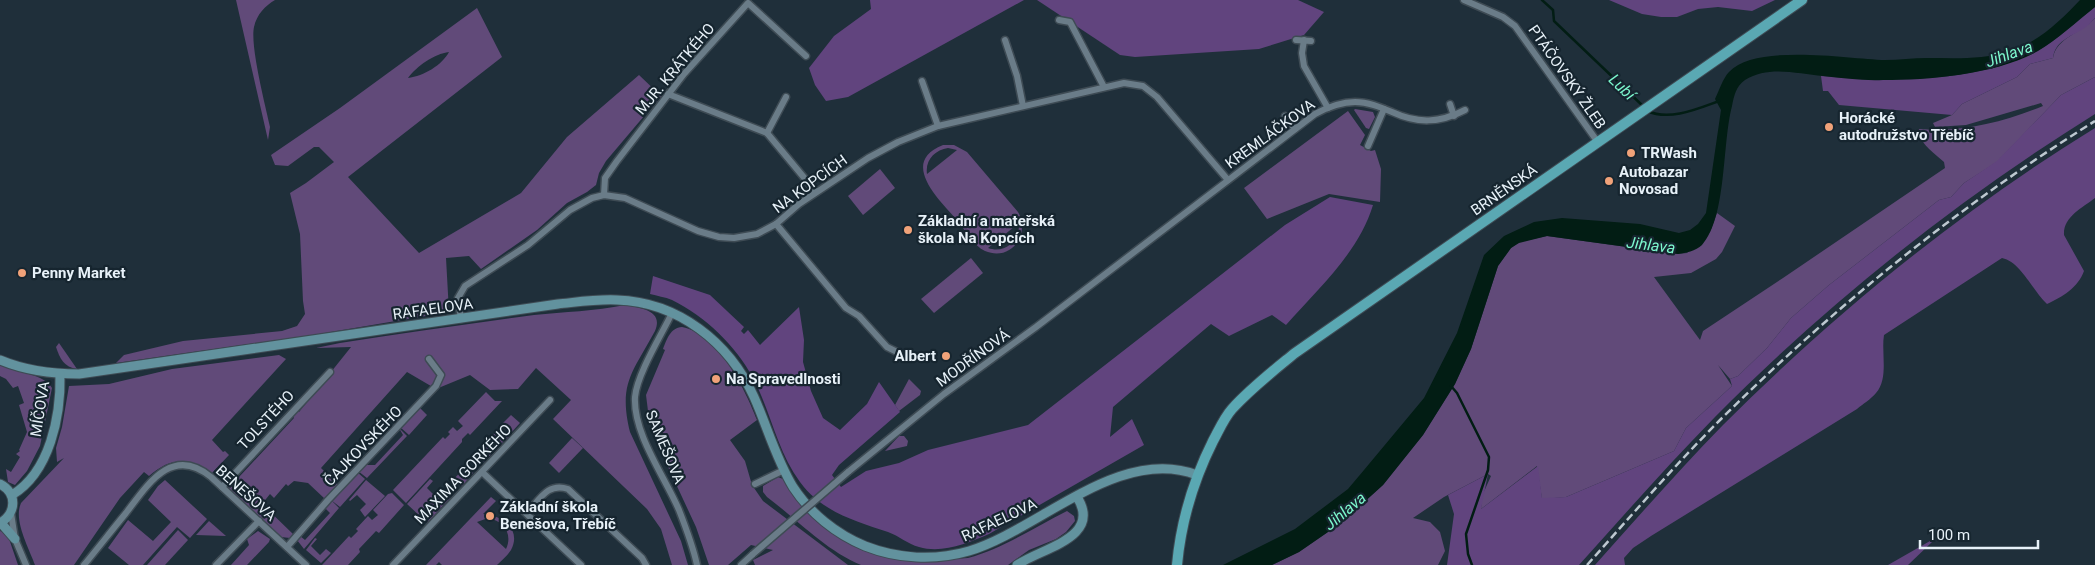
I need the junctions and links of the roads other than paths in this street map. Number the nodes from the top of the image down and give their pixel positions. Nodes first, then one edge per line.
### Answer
1 (1464, 0) edge
2 (1802, 0) edge
3 (1059, 20) dead end
4 (1005, 40) dead end
5 (1304, 40) dead end
6 (806, 56) dead end
7 (922, 81) dead end
8 (1104, 87) junction
9 (668, 94) junction
10 (786, 97) dead end
11 (1450, 104) dead end
12 (1023, 106) junction
13 (1328, 108) junction
14 (1384, 109) junction
15 (1465, 110) dead end
16 (1285, 116) dead end
17 (1454, 116) junction
18 (938, 126) junction
19 (1295, 129) junction
20 (767, 133) junction
21 (1597, 141) junction
22 (1368, 146) dead end
23 (1228, 180) junction
24 (816, 192) junction
25 (604, 196) junction
26 (776, 224) junction
27 (672, 313) junction
28 (461, 319) junction
29 (897, 352) dead end
30 (429, 359) dead end
31 (0, 360) edge
32 (330, 372) dead end
33 (60, 374) junction
34 (550, 400) dead end
35 (784, 470) junction
36 (482, 472) junction
37 (1197, 475) junction
38 (0, 484) edge
39 (756, 484) dead end
40 (222, 486) junction
41 (12, 495) junction
42 (1077, 497) junction
43 (11, 513) junction
44 (527, 513) junction
45 (259, 521) junction
46 (1, 523) edge
47 (15, 539) junction
48 (287, 547) junction
49 (744, 564) edge
50 (1178, 564) edge
51 (26, 565) edge
52 (84, 565) edge
53 (216, 565) edge
54 (306, 565) edge
55 (393, 565) edge
56 (581, 565) edge
57 (646, 565) edge
58 (697, 565) edge
59 (1017, 565) edge

1 - 21 street, PTÁČOVSKÝ ŽLEB
2 - 21 main road, BRNĚNSKÁ
3 - 8 street
4 - 12 street
5 - 13 street, KREMLÁČKOVA
6 - 9 street, MJR. KRÁTKÉHO
7 - 18 street
8 - 12 street, NA KOPCÍCH
8 - 23 street, NA KOPCÍCH
9 - 20 street
9 - 25 street, MJR. KRÁTKÉHO
10 - 20 street
11 - 17 street
12 - 18 street, NA KOPCÍCH
13 - 14 street, KREMLÁČKOVA
13 - 19 street, KREMLÁČKOVA
14 - 17 street, KREMLÁČKOVA
14 - 22 street
15 - 17 street, KREMLÁČKOVA
16 - 19 street
18 - 24 street, NA KOPCÍCH
19 - 23 street, KREMLÁČKOVA
20 - 24 street
21 - 37 main road, BRNĚNSKÁ
23 - 49 street, MODŘÍNOVÁ, bridge
24 - 26 street, NA KOPCÍCH
25 - 26 street
25 - 28 street
26 - 29 street, NA KOPCÍCH
27 - 28 main road, RAFAELOVA
27 - 35 main road, RAFAELOVA
27 - 58 street, SAMEŠOVA
28 - 33 main road, RAFAELOVA
30 - 48 street, ČAJKOVSKÉHO
31 - 33 main road, RAFAELOVA
32 - 40 street, TOLSTÉHO
33 - 41 main road, MÍČOVA
34 - 36 street, MAXIMA GORKÉHO
35 - 39 street
35 - 42 main road, RAFAELOVA
36 - 44 street
36 - 55 street, MAXIMA GORKÉHO
37 - 42 main road
37 - 50 main road, BRNĚNSKÁ
38 - 41 main road
40 - 45 street, BENEŠOVA
40 - 52 street, BENEŠOVA
41 - 43 main road
42 - 59 main road
43 - 46 main road
43 - 47 street
44 - 56 street
44 - 57 street
45 - 48 street, BENEŠOVA
45 - 53 street
46 - 47 main road
47 - 51 street
48 - 54 street, BENEŠOVA

